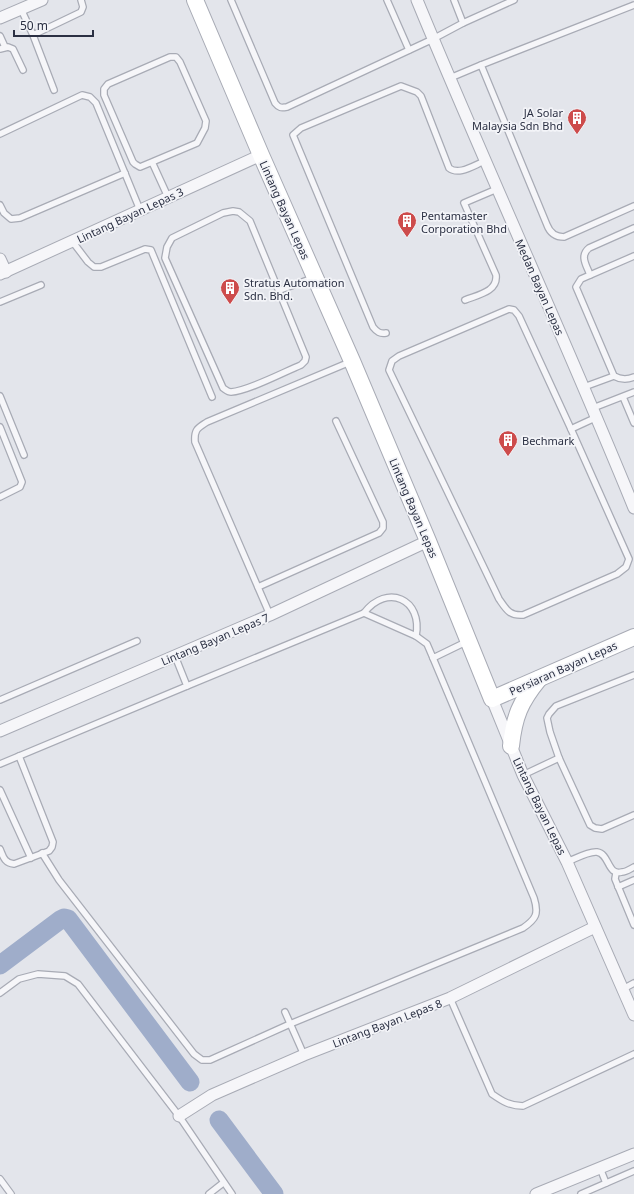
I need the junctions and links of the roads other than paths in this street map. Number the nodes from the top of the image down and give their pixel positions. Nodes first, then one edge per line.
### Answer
1 (42, 0) edge
2 (81, 0) edge
3 (195, 0) edge
4 (231, 0) edge
5 (387, 0) edge
6 (417, 0) edge
7 (454, 0) edge
8 (514, 0) edge
9 (634, 5) edge
10 (21, 9) junction
11 (0, 18) edge
12 (463, 23) junction
13 (33, 35) junction
14 (0, 36) edge
15 (433, 39) junction
16 (2, 48) edge
17 (409, 50) junction
18 (481, 65) junction
19 (23, 70) dead end
20 (450, 78) junction
21 (54, 90) dead end
22 (0, 134) edge
23 (261, 155) junction
24 (485, 161) junction
25 (152, 162) junction
26 (125, 174) junction
27 (497, 189) junction
28 (168, 197) junction
29 (0, 205) edge
30 (634, 206) edge
31 (140, 210) junction
32 (634, 228) edge
33 (72, 241) junction
34 (634, 256) edge
35 (0, 259) edge
36 (3, 273) edge
37 (590, 275) junction
38 (315, 278) junction
39 (41, 285) dead end
40 (280, 290) junction
41 (465, 300) dead end
42 (0, 302) edge
43 (386, 333) dead end
44 (352, 361) junction
45 (614, 376) junction
46 (634, 377) edge
47 (584, 387) junction
48 (634, 392) edge
49 (0, 396) edge
50 (212, 397) dead end
51 (623, 397) junction
52 (595, 413) junction
53 (336, 421) dead end
54 (634, 423) edge
55 (0, 427) edge
56 (571, 429) junction
57 (24, 455) dead end
58 (0, 497) edge
59 (634, 508) edge
60 (428, 541) junction
61 (258, 587) junction
62 (364, 613) junction
63 (270, 615) junction
64 (416, 636) junction
65 (634, 637) edge
66 (137, 641) dead end
67 (469, 641) junction
68 (175, 656) junction
69 (433, 658) junction
70 (634, 675) edge
71 (540, 678) junction
72 (187, 686) junction
73 (492, 699) junction
74 (0, 700) edge
75 (0, 731) edge
76 (511, 746) junction
77 (19, 756) junction
78 (559, 758) junction
79 (0, 764) edge
80 (522, 774) junction
81 (0, 790) edge
82 (634, 815) edge
83 (0, 849) edge
84 (42, 853) junction
85 (31, 858) junction
86 (567, 862) junction
87 (634, 867) edge
88 (616, 873) junction
89 (634, 880) edge
90 (618, 887) junction
91 (634, 925) edge
92 (596, 927) junction
93 (634, 983) edge
94 (623, 989) junction
95 (0, 993) edge
96 (450, 998) junction
97 (285, 1012) dead end
98 (634, 1015) edge
99 (290, 1024) junction
100 (634, 1054) edge
101 (304, 1055) junction
102 (178, 1116) junction
103 (634, 1154) edge
104 (600, 1168) junction
105 (634, 1171) edge
106 (0, 1179) edge
107 (223, 1183) junction
108 (606, 1183) junction
109 (11, 1194) edge
110 (209, 1194) edge
111 (232, 1194) edge
112 (536, 1194) edge
113 (581, 1194) edge

1 - 10 street
2 - 13 lane
3 - 23 street, Lintang Bayan Lepas
4 - 17 lane
5 - 17 lane
6 - 15 street, Medan Bayan Lepas
7 - 12 lane
8 - 12 lane
9 - 18 lane
10 - 11 street
10 - 13 lane
12 - 15 lane
13 - 21 lane
14 - 16 lane
15 - 17 lane
15 - 20 street, Medan Bayan Lepas
16 - 19 lane
18 - 20 lane
18 - 30 lane
20 - 24 street, Medan Bayan Lepas
22 - 26 lane
23 - 28 street, Lintang Bayan Lepas 3
23 - 38 street, Lintang Bayan Lepas
24 - 27 street, Medan Bayan Lepas
24 - 43 lane
25 - 25 lane
25 - 28 lane
26 - 29 lane
26 - 31 lane
27 - 41 lane
27 - 47 street, Medan Bayan Lepas
28 - 31 street, Lintang Bayan Lepas 3
31 - 33 street, Lintang Bayan Lepas 3
32 - 37 lane
33 - 36 street, Lintang Bayan Lepas 3
33 - 50 lane
34 - 37 lane
35 - 36 street
37 - 45 lane
38 - 40 lane
38 - 44 street, Lintang Bayan Lepas
39 - 42 lane
40 - 40 lane
44 - 60 street, Lintang Bayan Lepas
44 - 61 lane
45 - 46 lane
45 - 47 lane
47 - 52 street, Medan Bayan Lepas
48 - 51 lane
49 - 57 lane
51 - 52 lane
51 - 54 lane
52 - 56 lane
52 - 59 street, Medan Bayan Lepas
53 - 61 lane
55 - 58 lane
56 - 56 lane
60 - 63 street, Lintang Bayan Lepas 7
60 - 67 street, Lintang Bayan Lepas
61 - 63 lane
62 - 64 lane
62 - 64 lane
62 - 72 lane
63 - 68 street, Lintang Bayan Lepas 7
64 - 69 lane
65 - 71 street, Persiaran Bayan Lepas
66 - 74 lane
67 - 69 lane
67 - 73 street, Lintang Bayan Lepas
68 - 72 lane
68 - 75 street, Lintang Bayan Lepas 7
69 - 99 lane
70 - 78 lane
71 - 73 street, Persiaran Bayan Lepas
71 - 76 street
72 - 77 lane
73 - 76 street, Lintang Bayan Lepas
76 - 80 street, Lintang Bayan Lepas
77 - 79 lane
77 - 84 lane
78 - 80 lane
78 - 82 lane
80 - 86 street, Lintang Bayan Lepas
81 - 85 lane
83 - 85 lane
84 - 85 lane
84 - 99 lane
86 - 88 lane
86 - 92 street, Lintang Bayan Lepas
87 - 88 lane
88 - 90 lane
89 - 90 lane
90 - 91 lane
92 - 94 street, Lintang Bayan Lepas
92 - 96 street, Lintang Bayan Lepas 8
93 - 94 lane
94 - 98 street, Lintang Bayan Lepas
95 - 102 lane
96 - 100 lane
96 - 101 street, Lintang Bayan Lepas 8
97 - 99 lane
99 - 101 lane
101 - 102 street, Lintang Bayan Lepas 8
102 - 107 lane
103 - 104 street
104 - 108 lane
104 - 112 street
105 - 108 lane
106 - 109 lane
107 - 110 lane
107 - 111 lane
108 - 113 lane

